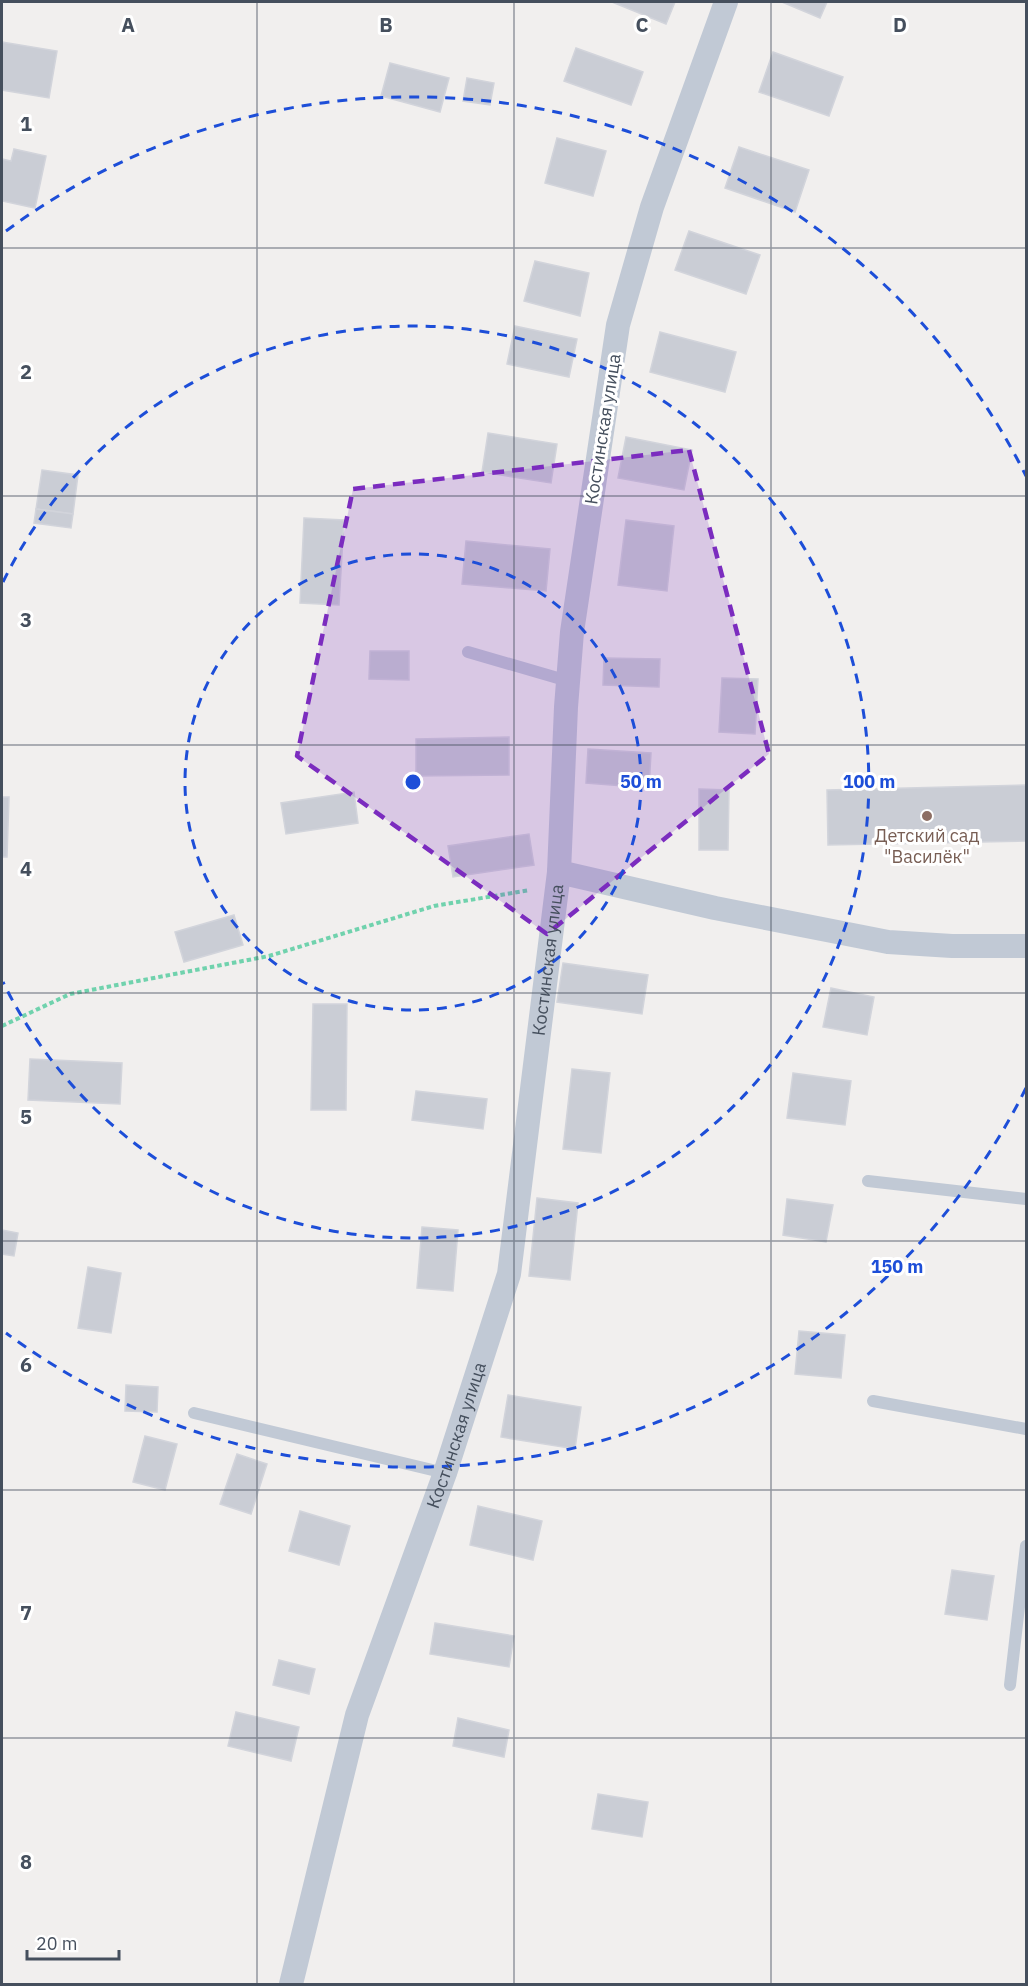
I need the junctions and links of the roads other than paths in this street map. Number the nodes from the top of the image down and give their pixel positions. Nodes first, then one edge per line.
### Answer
1 (726, 2) edge
2 (468, 652) dead end
3 (568, 681) junction
4 (558, 879) junction
5 (1026, 946) edge
6 (868, 1181) dead end
7 (1026, 1199) edge
8 (873, 1401) dead end
9 (194, 1413) dead end
10 (1026, 1429) edge
11 (445, 1473) junction
12 (1026, 1546) edge
13 (1010, 1685) dead end
14 (291, 1984) edge

1 - 3 street, Костинская улица
2 - 3 lane
3 - 4 street, Костинская улица
4 - 5 street, Костинская улица
4 - 11 street, Костинская улица
6 - 7 lane
8 - 10 lane
9 - 11 lane
11 - 14 street, Костинская улица
12 - 13 lane

